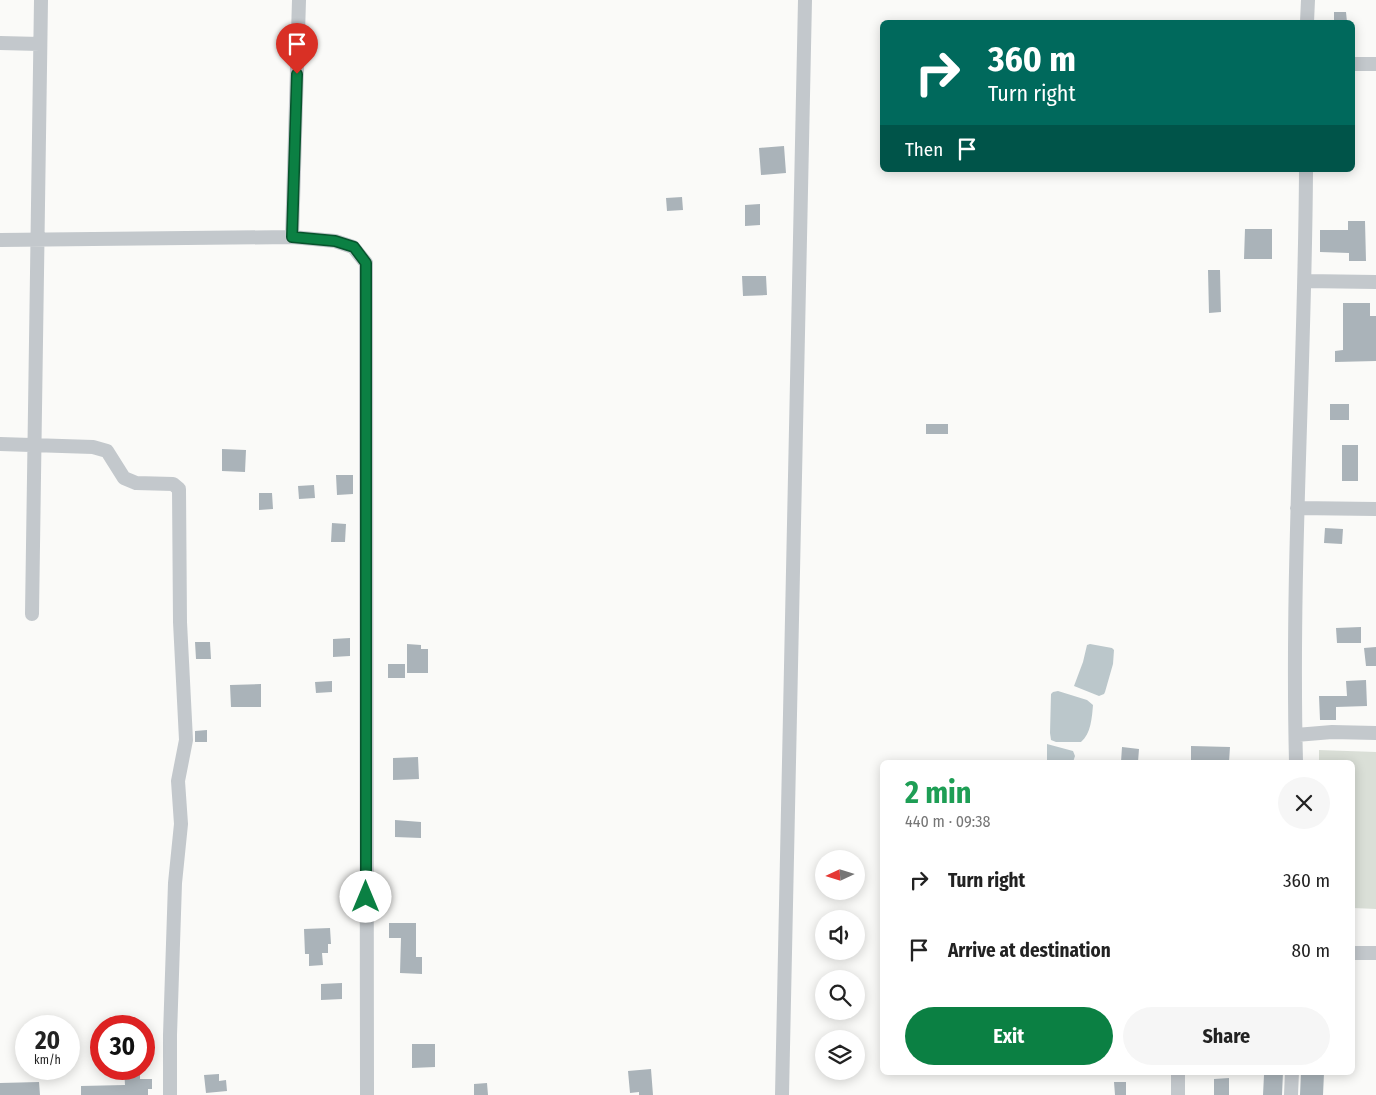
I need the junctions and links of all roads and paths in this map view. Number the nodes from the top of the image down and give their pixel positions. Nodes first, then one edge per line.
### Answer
1 (41, 0) edge
2 (299, 0) edge
3 (805, 0) edge
4 (1308, 0) edge
5 (1307, 20) edge
6 (0, 43) edge
7 (40, 44) junction
8 (1355, 64) edge
9 (1376, 64) edge
10 (1306, 172) edge
11 (292, 237) junction
12 (0, 240) edge
13 (38, 240) junction
14 (1305, 281) junction
15 (1376, 282) edge
16 (0, 444) edge
17 (36, 446) junction
18 (1297, 508) junction
19 (1376, 509) edge
20 (32, 614) dead end
21 (1376, 733) edge
22 (1296, 735) junction
23 (1296, 760) edge
24 (1355, 953) edge
25 (1376, 953) edge
26 (1178, 1075) edge
27 (1292, 1075) edge
28 (170, 1095) edge
29 (367, 1095) edge
30 (782, 1095) edge
31 (1178, 1095) edge
32 (1291, 1095) edge

1 - 7 street
2 - 11 street
3 - 30 street
4 - 5 street
6 - 7 street
7 - 13 street
8 - 9 street
10 - 14 street
11 - 13 street
11 - 29 street
12 - 13 street
13 - 17 street
14 - 15 street
14 - 18 street
16 - 17 street
17 - 20 street
17 - 28 street
18 - 19 street
18 - 22 street
21 - 22 street
22 - 23 street
24 - 25 street
26 - 31 street
27 - 32 street

